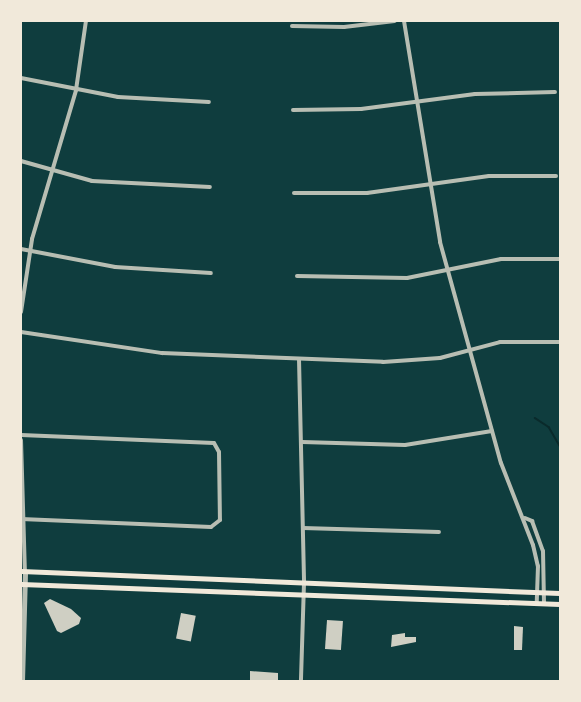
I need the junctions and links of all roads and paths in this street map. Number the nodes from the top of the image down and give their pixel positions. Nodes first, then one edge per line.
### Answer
1 (86, 21) edge
2 (395, 21) edge
3 (404, 21) edge
4 (291, 26) dead end
5 (21, 78) edge
6 (76, 90) junction
7 (555, 92) dead end
8 (209, 102) dead end
9 (416, 102) junction
10 (293, 110) dead end
11 (21, 161) edge
12 (52, 171) junction
13 (556, 176) dead end
14 (429, 186) junction
15 (210, 187) dead end
16 (294, 193) dead end
17 (21, 249) edge
18 (30, 250) junction
19 (559, 258) edge
20 (447, 270) junction
21 (211, 273) dead end
22 (297, 276) dead end
23 (21, 312) edge
24 (21, 332) edge
25 (560, 342) edge
26 (469, 350) junction
27 (299, 359) junction
28 (492, 431) junction
29 (21, 435) edge
30 (21, 440) edge
31 (302, 442) junction
32 (525, 518) junction
33 (22, 519) edge
34 (303, 528) junction
35 (439, 532) dead end
36 (23, 572) edge
37 (304, 583) junction
38 (23, 584) edge
39 (538, 592) junction
40 (545, 593) junction
41 (560, 593) edge
42 (304, 594) junction
43 (537, 604) junction
44 (544, 604) junction
45 (560, 604) edge
46 (22, 681) edge
47 (301, 681) edge

1 - 6 street
2 - 4 street
3 - 9 street
5 - 6 street
6 - 8 street
6 - 12 street
7 - 9 street
9 - 10 street
9 - 14 street
11 - 12 street
12 - 15 street
12 - 18 street
13 - 14 street
14 - 16 street
14 - 20 street
17 - 18 street
18 - 21 street
18 - 23 street
19 - 20 street
20 - 22 street
20 - 26 street
24 - 27 street
25 - 26 street
26 - 27 street
26 - 28 street
27 - 31 street
28 - 31 street
28 - 32 street
29 - 33 street
30 - 33 street
31 - 34 street
32 - 39 street
32 - 40 street
33 - 36 street
34 - 35 street
34 - 37 street
36 - 37 main road
36 - 38 street
37 - 39 main road
37 - 42 street
38 - 42 main road
38 - 46 street
39 - 40 main road
39 - 43 street
40 - 41 main road
40 - 44 street
42 - 43 main road
42 - 47 street
43 - 44 main road
44 - 45 main road

